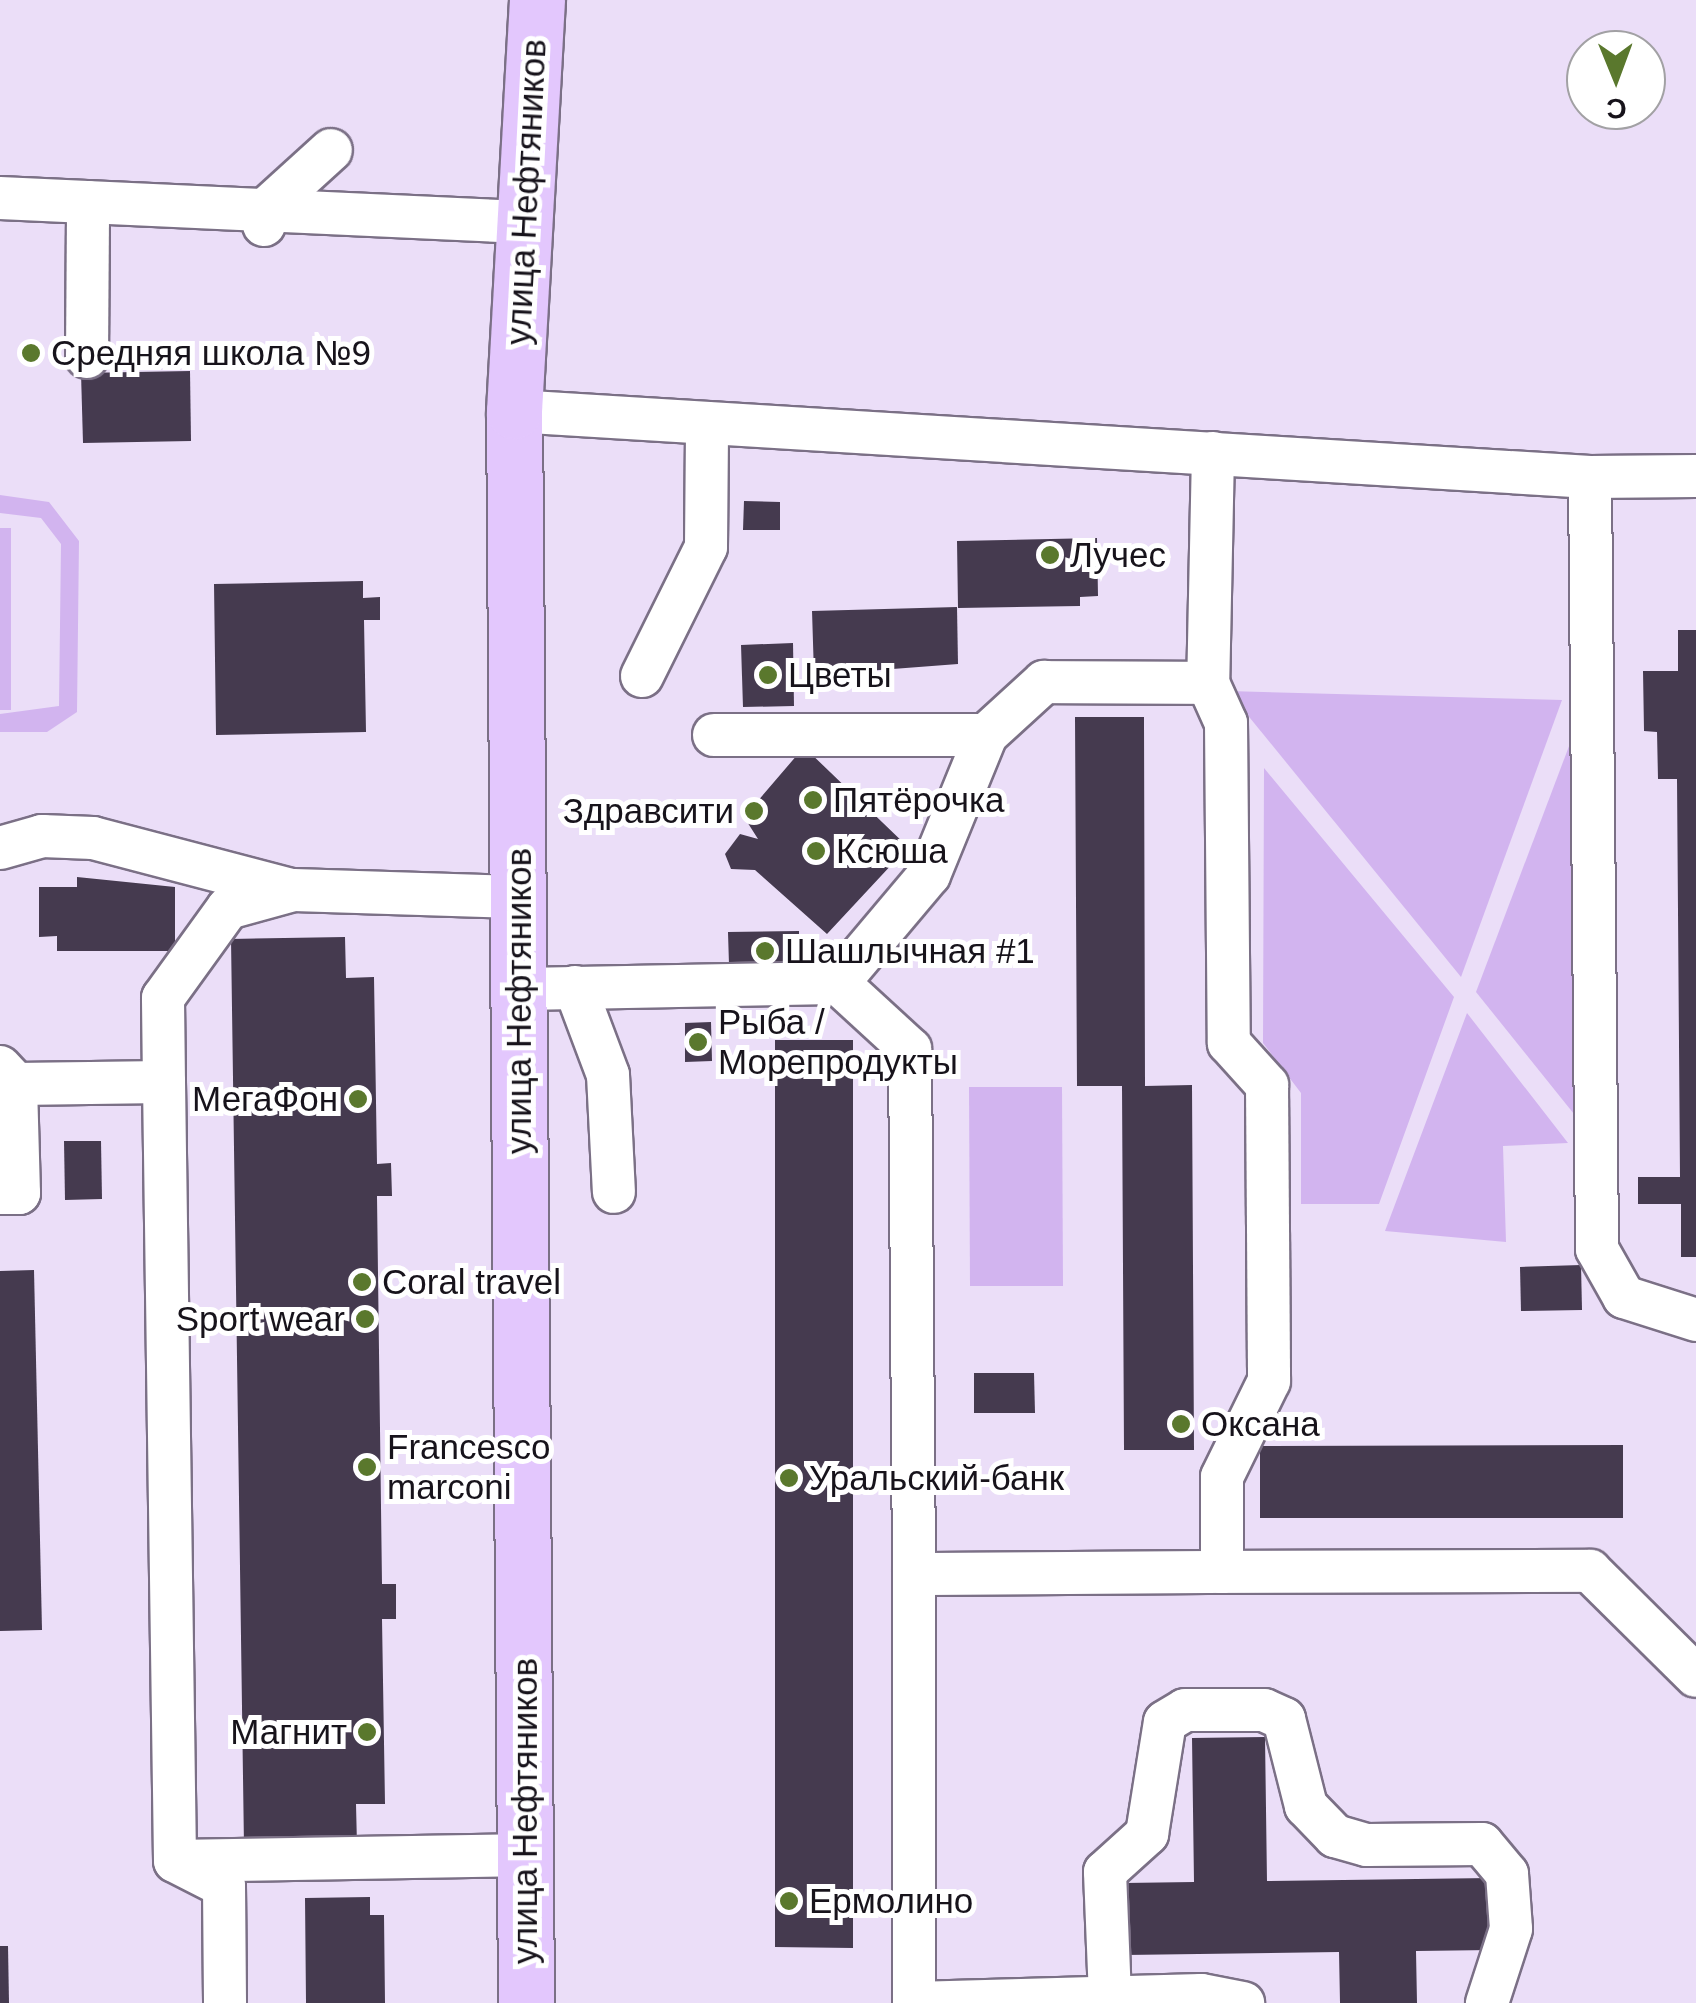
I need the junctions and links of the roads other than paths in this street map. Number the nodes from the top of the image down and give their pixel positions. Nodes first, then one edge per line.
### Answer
1 (537, 0) edge
2 (331, 150) dead end
3 (0, 198) edge
4 (88, 202) junction
5 (265, 220) junction
6 (522, 222) junction
7 (87, 357) dead end
8 (514, 411) junction
9 (707, 422) junction
10 (1213, 454) junction
11 (1696, 476) edge
12 (1590, 477) junction
13 (642, 676) dead end
14 (1208, 682) junction
15 (714, 735) dead end
16 (986, 735) junction
17 (0, 848) edge
18 (291, 890) junction
19 (519, 897) junction
20 (838, 983) junction
21 (575, 987) junction
22 (519, 989) junction
23 (8, 1076) edge
24 (164, 1082) junction
25 (614, 1192) dead end
26 (0, 1193) edge
27 (1696, 1320) edge
28 (1222, 1572) junction
29 (914, 1574) junction
30 (1696, 1676) edge
31 (525, 1854) junction
32 (175, 1861) junction
33 (1110, 1997) junction
34 (225, 2003) edge
35 (526, 2003) edge
36 (896, 2003) edge
37 (914, 2003) edge
38 (1243, 2003) edge
39 (1487, 2003) edge

1 - 6 main road, улица Нефтяников
2 - 5 lane
3 - 4 lane
4 - 5 lane
4 - 7 lane
5 - 6 lane
6 - 8 main road, улица Нефтяников
8 - 9 lane
8 - 19 main road, улица Нефтяников
9 - 10 lane
9 - 13 lane
10 - 12 lane
10 - 14 lane
11 - 12 lane
12 - 27 lane
14 - 16 lane
14 - 28 lane
15 - 16 lane
16 - 20 lane
17 - 18 lane
18 - 19 lane
18 - 24 lane
19 - 22 main road, улица Нефтяников
20 - 21 lane
20 - 29 lane
21 - 22 lane
21 - 25 lane
22 - 31 main road, улица Нефтяников
23 - 24 lane
23 - 26 lane
24 - 32 lane
28 - 29 lane
28 - 30 lane
29 - 37 lane
31 - 32 lane
31 - 35 main road, улица Нефтяников
32 - 34 lane
33 - 37 lane
33 - 38 lane
33 - 39 lane
36 - 37 lane

